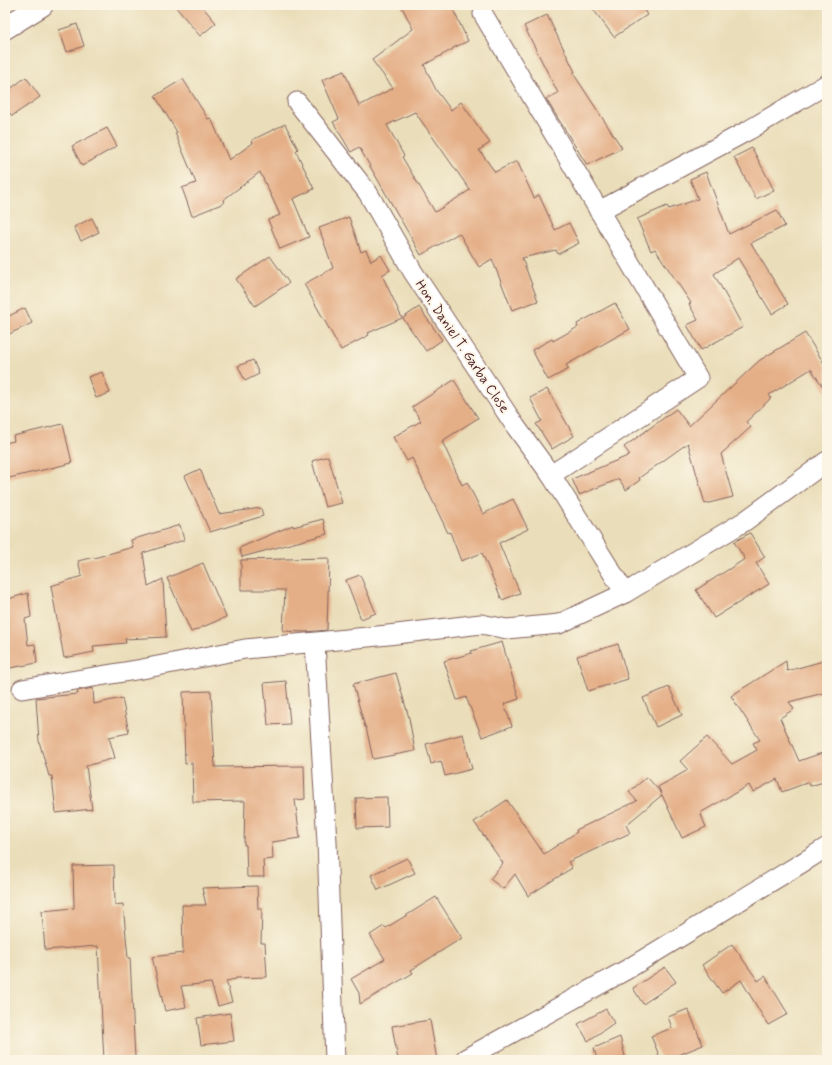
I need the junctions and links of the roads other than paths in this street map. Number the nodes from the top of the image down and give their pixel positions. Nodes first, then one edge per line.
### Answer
1 (42, 5) edge
2 (483, 14) dead end
3 (5, 28) edge
4 (827, 84) edge
5 (297, 102) dead end
6 (599, 211) junction
7 (827, 461) edge
8 (551, 475) junction
9 (625, 593) junction
10 (315, 643) junction
11 (22, 689) dead end
12 (827, 847) edge
13 (465, 1059) dead end
14 (335, 1060) edge

1 - 3 highway
2 - 6 street
4 - 6 street
5 - 8 street, Hon. Daniel T. Garba Close
6 - 8 street
7 - 9 street
8 - 9 street, Hon. Daniel T. Garba Close
9 - 10 street
10 - 11 street
10 - 14 street
12 - 13 street

